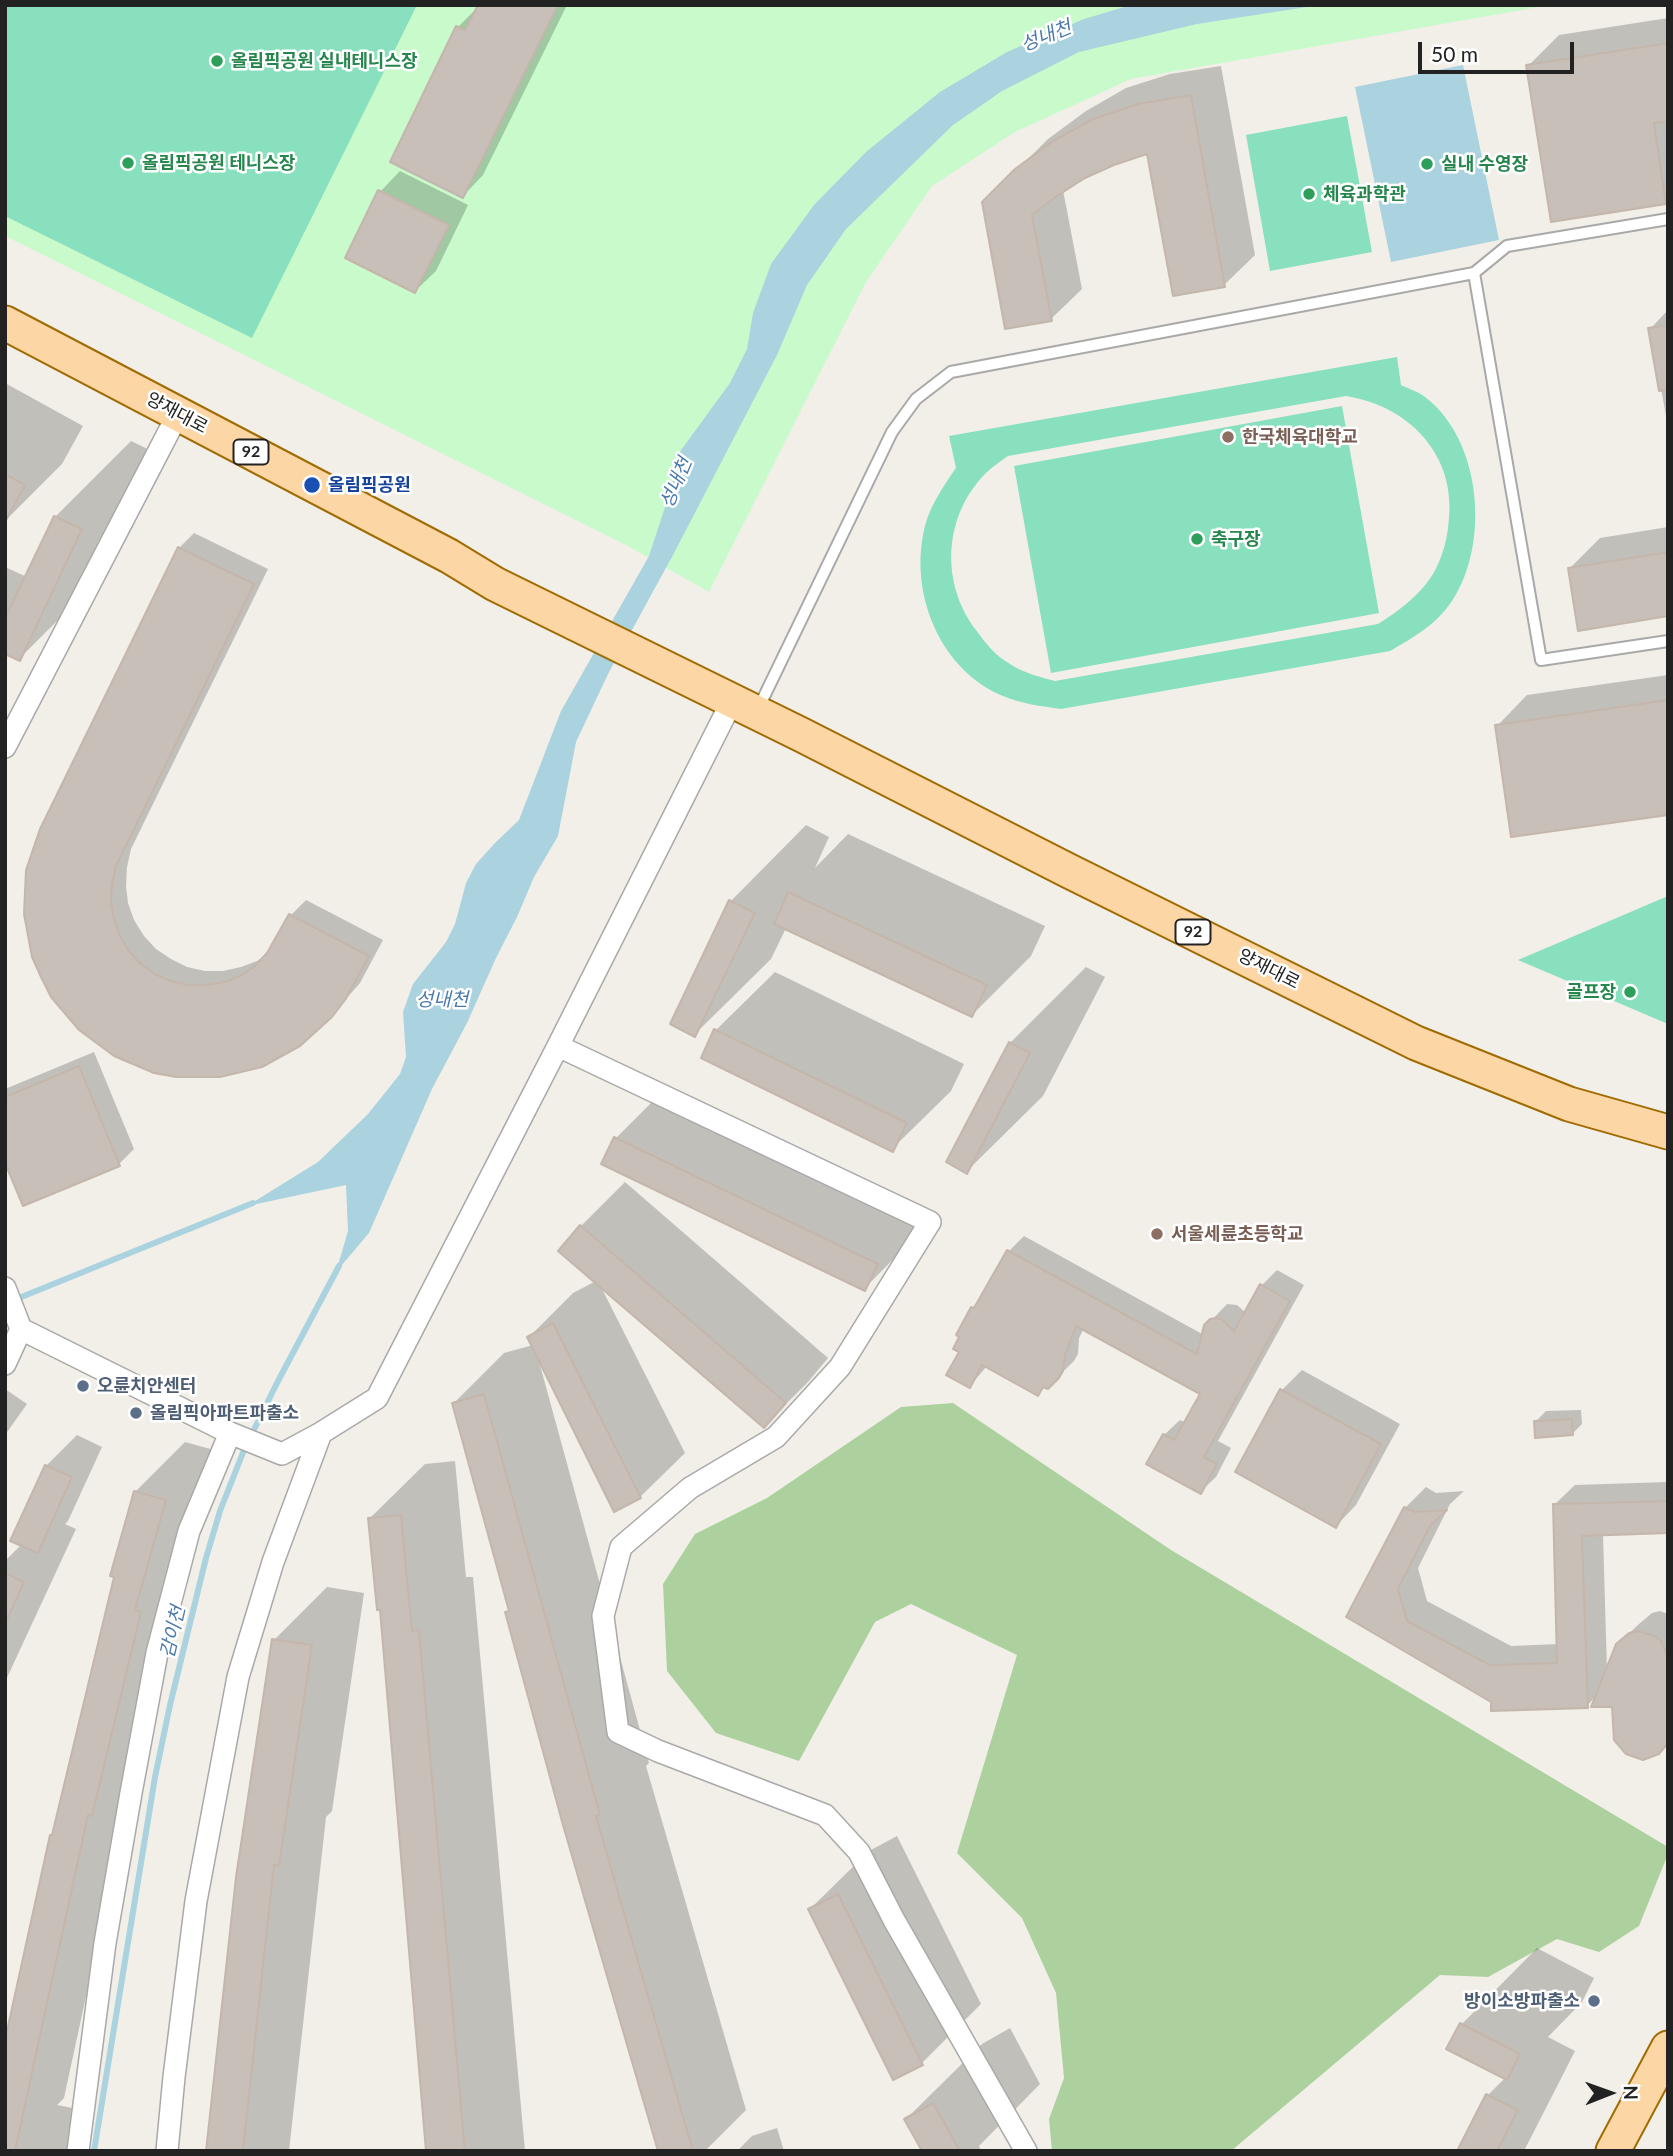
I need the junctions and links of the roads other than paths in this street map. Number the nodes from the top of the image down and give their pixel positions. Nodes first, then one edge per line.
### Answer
1 (1668, 219) edge
2 (1474, 273) junction
3 (5, 323) edge
4 (178, 414) junction
5 (1668, 641) edge
6 (744, 707) junction
7 (5, 747) edge
8 (558, 1046) junction
9 (1668, 1132) edge
10 (5, 1288) edge
11 (21, 1329) junction
12 (5, 1364) edge
13 (230, 1433) junction
14 (321, 1433) junction
15 (1668, 2049) edge
16 (78, 2151) edge
17 (167, 2151) edge
18 (1026, 2151) edge
19 (1614, 2151) edge

1 - 2 lane
2 - 5 lane
2 - 6 lane
3 - 4 main road, 양재대로 / 92
4 - 6 main road, 양재대로 / 92
4 - 7 street
6 - 8 street
6 - 9 main road, 양재대로 / 92
8 - 14 street
8 - 18 street
10 - 11 street
11 - 12 street
11 - 13 street
13 - 14 street
13 - 16 street
14 - 17 street
15 - 19 main road

